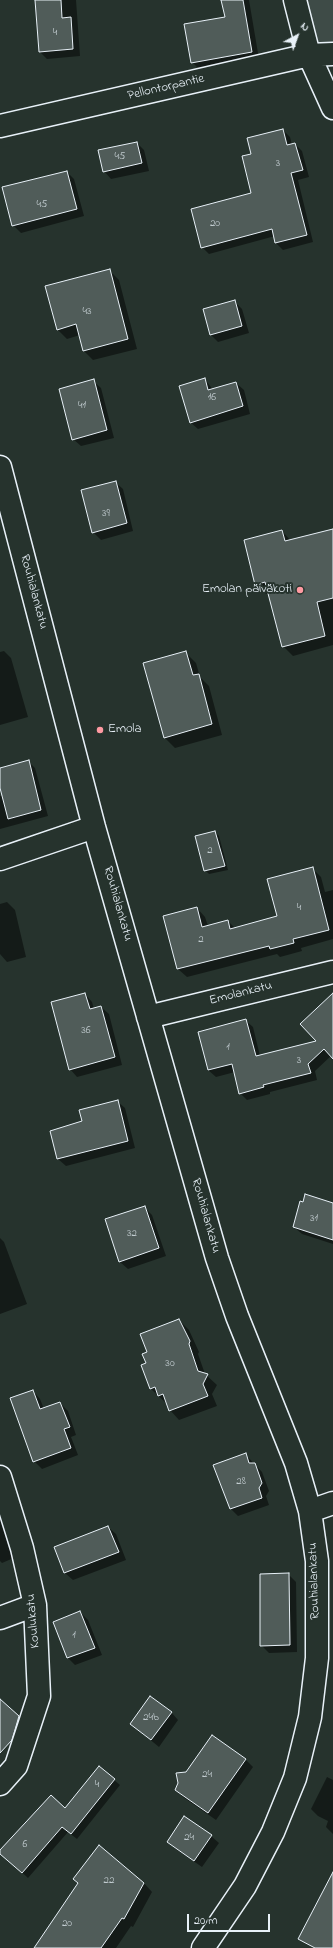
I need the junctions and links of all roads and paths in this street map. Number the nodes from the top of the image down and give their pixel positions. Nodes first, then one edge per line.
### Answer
1 (295, 0) edge
2 (333, 54) edge
3 (310, 55) junction
4 (333, 108) edge
5 (0, 126) edge
6 (0, 467) edge
7 (94, 827) junction
8 (0, 859) edge
9 (333, 972) edge
10 (148, 1017) junction
11 (0, 1477) edge
12 (333, 1503) edge
13 (310, 1511) junction
14 (35, 1605) junction
15 (0, 1618) edge
16 (0, 1784) edge
17 (203, 1948) edge

1 - 3 street
2 - 3 street, Pellontorpantie
3 - 4 street
3 - 5 street, Pellontorpantie
6 - 7 street, Rouhialankatu
7 - 8 street
7 - 10 street, Rouhialankatu
9 - 10 street, Emolankatu
10 - 13 street, Rouhialankatu
11 - 14 street, Koulukatu
12 - 13 street
13 - 17 street, Rouhialankatu
14 - 15 street
14 - 16 street, Koulukatu

